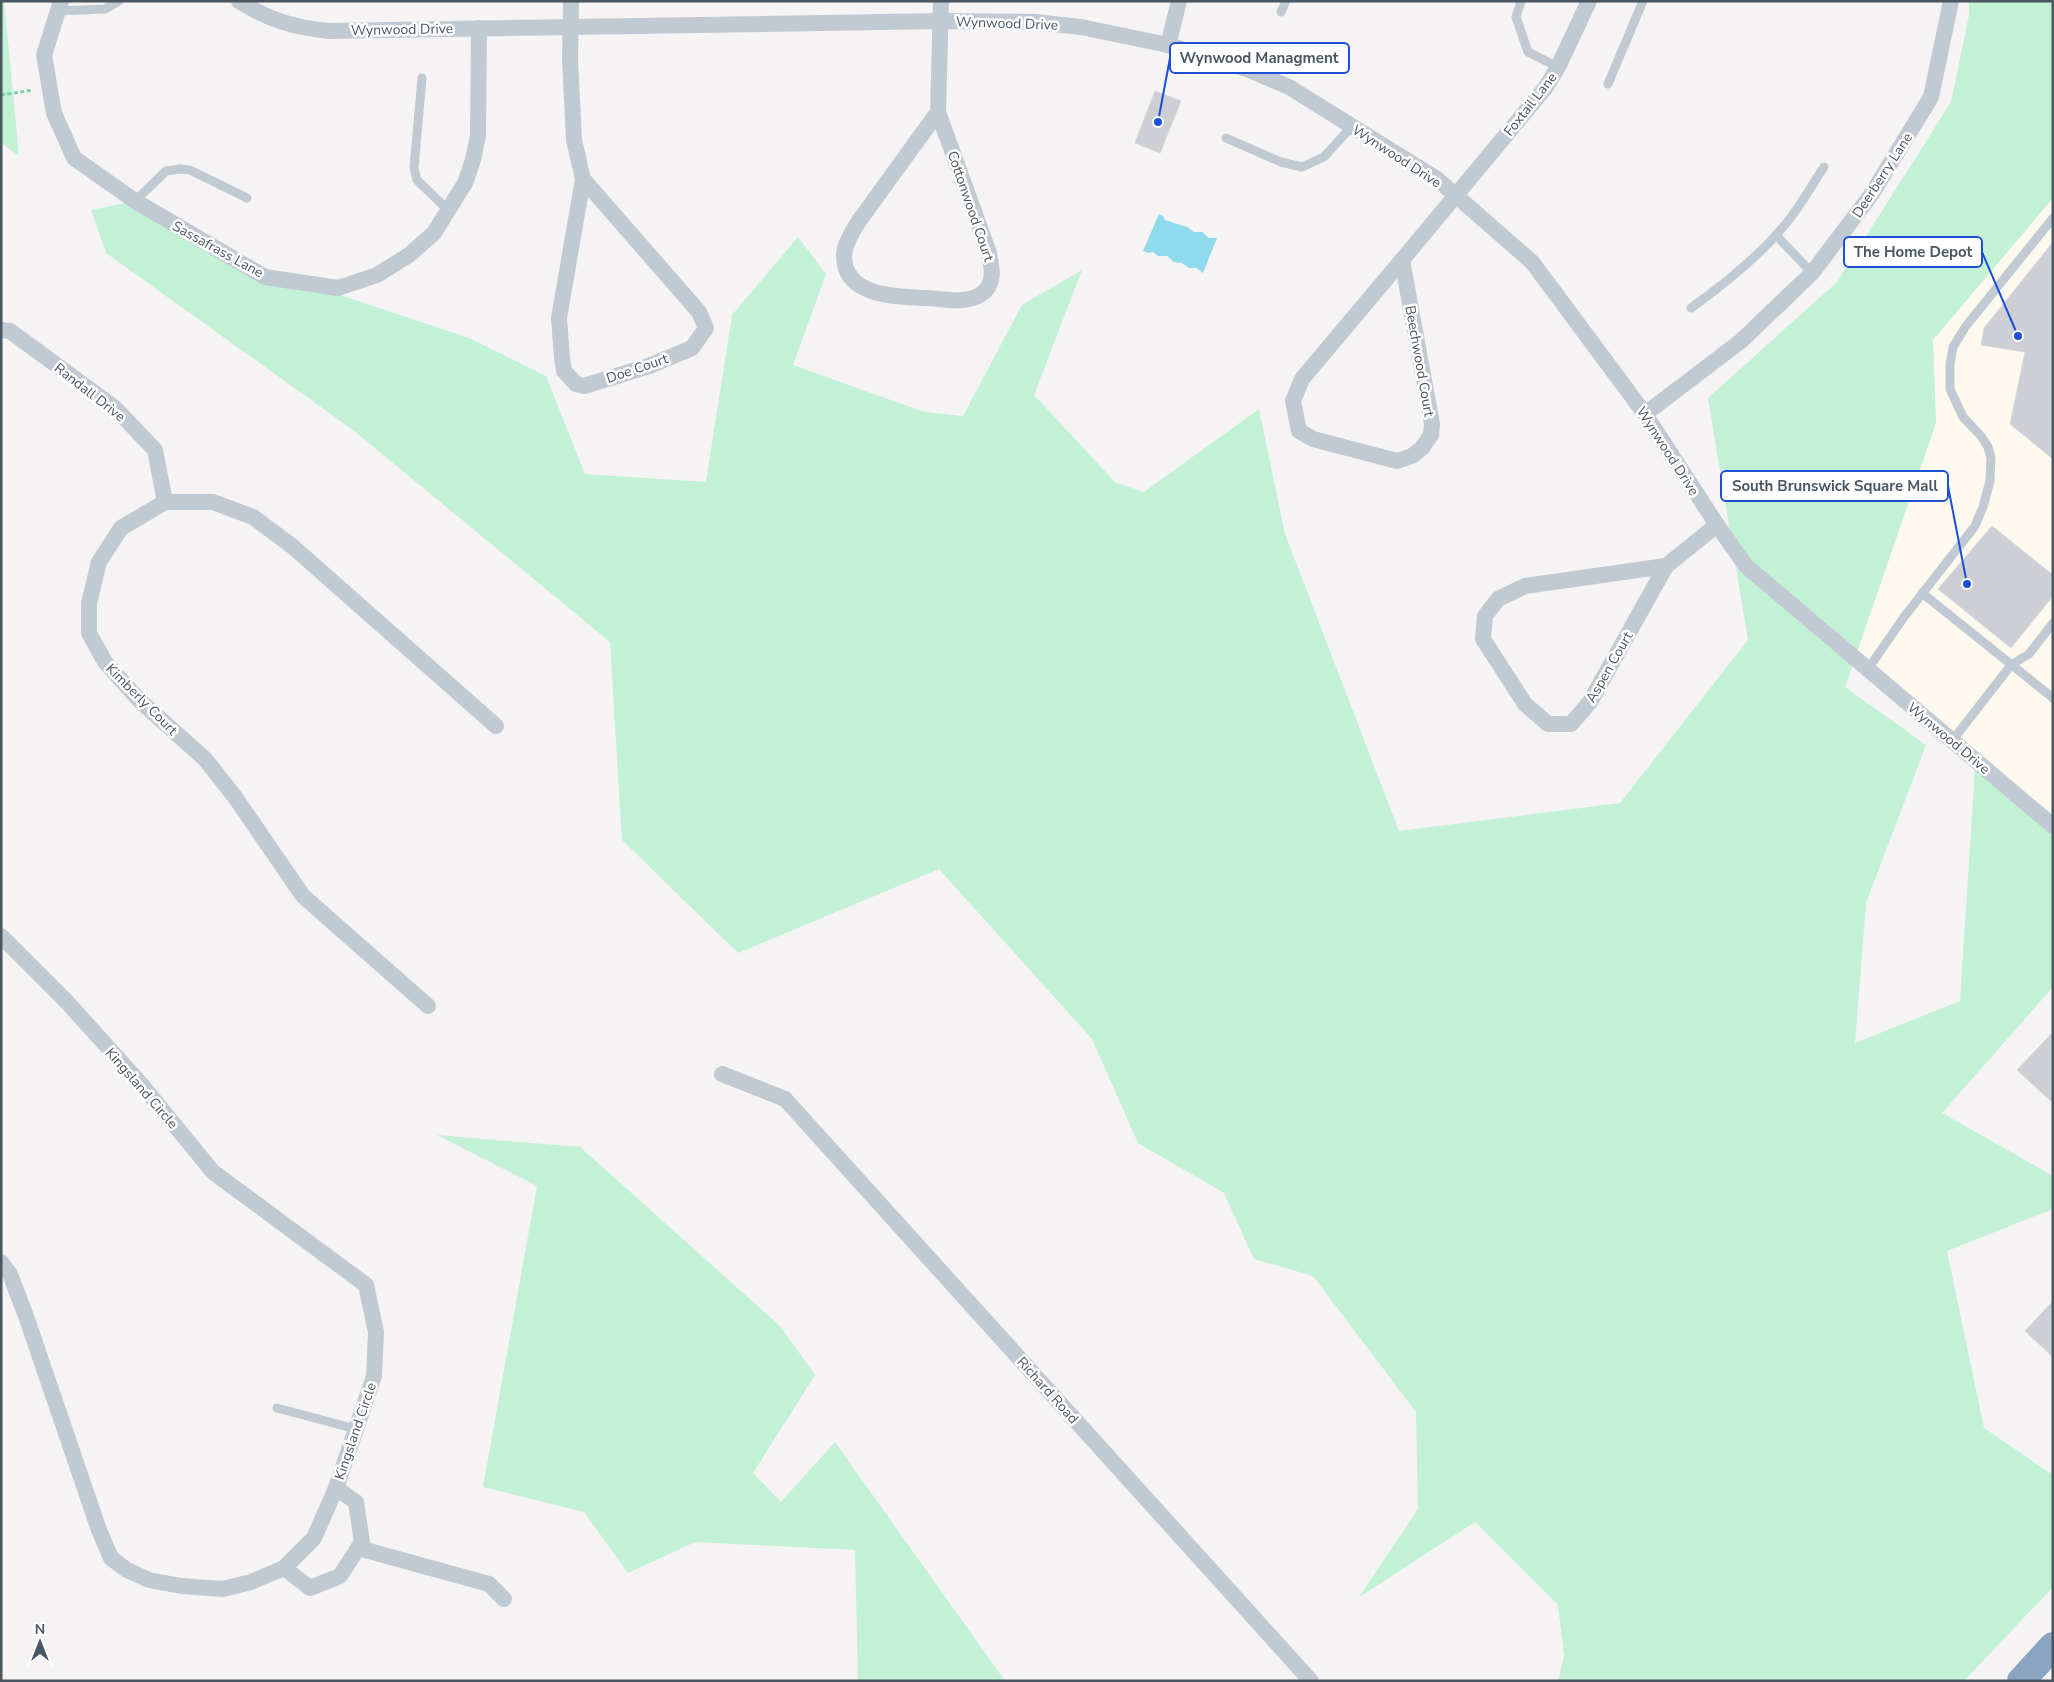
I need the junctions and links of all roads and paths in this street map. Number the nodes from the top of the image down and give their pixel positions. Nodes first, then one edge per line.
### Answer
1 (119, 1) edge
2 (571, 1) edge
3 (941, 1) edge
4 (1179, 1) edge
5 (1286, 1) edge
6 (1521, 1) edge
7 (1589, 1) edge
8 (1643, 1) edge
9 (1951, 1) edge
10 (240, 2) edge
11 (60, 6) edge
12 (1281, 12) dead end
13 (942, 20) junction
14 (571, 26) junction
15 (479, 28) junction
16 (1168, 45) junction
17 (1558, 67) junction
18 (422, 78) dead end
19 (1608, 84) dead end
20 (50, 88) junction
21 (1, 95) edge
22 (938, 112) junction
23 (1352, 126) junction
24 (1226, 138) dead end
25 (1824, 167) dead end
26 (583, 179) junction
27 (1456, 197) junction
28 (247, 198) dead end
29 (134, 201) junction
30 (448, 210) junction
31 (2053, 218) edge
32 (1776, 235) junction
33 (1402, 260) junction
34 (1812, 273) junction
35 (1691, 308) dead end
36 (1, 330) edge
37 (1645, 414) junction
38 (165, 502) junction
39 (1717, 525) junction
40 (1666, 566) junction
41 (1922, 593) junction
42 (2053, 623) edge
43 (2011, 665) junction
44 (1868, 669) junction
45 (2053, 698) edge
46 (496, 726) dead end
47 (1952, 741) junction
48 (2053, 826) edge
49 (1, 936) edge
50 (428, 1006) dead end
51 (722, 1074) dead end
52 (1, 1262) edge
53 (278, 1408) dead end
54 (356, 1429) junction
55 (336, 1488) junction
56 (358, 1548) junction
57 (284, 1568) junction
58 (504, 1599) dead end
59 (2053, 1646) edge
60 (1311, 1681) edge
61 (2021, 1681) edge

1 - 11 lane
2 - 14 street
3 - 13 street, Cottonwood Court
4 - 16 street
5 - 12 lane
6 - 17 lane
7 - 17 street, Foxtail Lane
8 - 19 lane
9 - 34 street, Deerberry Lane
10 - 15 street, Wynwood Drive
11 - 20 street, Sassafrass Lane
13 - 14 street, Wynwood Drive
13 - 16 street, Wynwood Drive
13 - 22 street, Cottonwood Court
14 - 15 street, Wynwood Drive
14 - 26 street, Doe Court
15 - 30 street, Sassafrass Lane
16 - 23 street, Wynwood Drive
17 - 27 street, Foxtail Lane
18 - 30 lane
20 - 21 path
20 - 29 street, Sassafrass Lane
22 - 22 street, Cottonwood Court
23 - 24 lane
23 - 27 street, Wynwood Drive
25 - 32 lane
26 - 26 street, Doe Court
27 - 33 street, Beechwood Court
27 - 37 street, Wynwood Drive
28 - 29 lane
29 - 30 street, Sassafrass Lane
31 - 41 lane
32 - 34 lane
32 - 35 lane
33 - 33 street, Beechwood Court
34 - 37 street, Deerberry Lane
36 - 38 street, Randall Drive
37 - 39 street, Wynwood Drive
38 - 46 street
38 - 50 street, Kimberly Court
39 - 40 street, Aspen Court
39 - 44 street, Wynwood Drive
40 - 40 street, Aspen Court
41 - 43 lane
41 - 44 lane
42 - 43 lane
43 - 45 lane
43 - 47 lane
44 - 47 street, Wynwood Drive
47 - 48 street, Wynwood Drive
49 - 54 street, Kingsland Circle
51 - 60 street, Richard Road
52 - 57 street, Kingsland Circle
53 - 54 lane
54 - 55 street, Kingsland Circle
55 - 56 street
55 - 57 street, Kingsland Circle
56 - 57 street
56 - 58 street
59 - 61 highway

